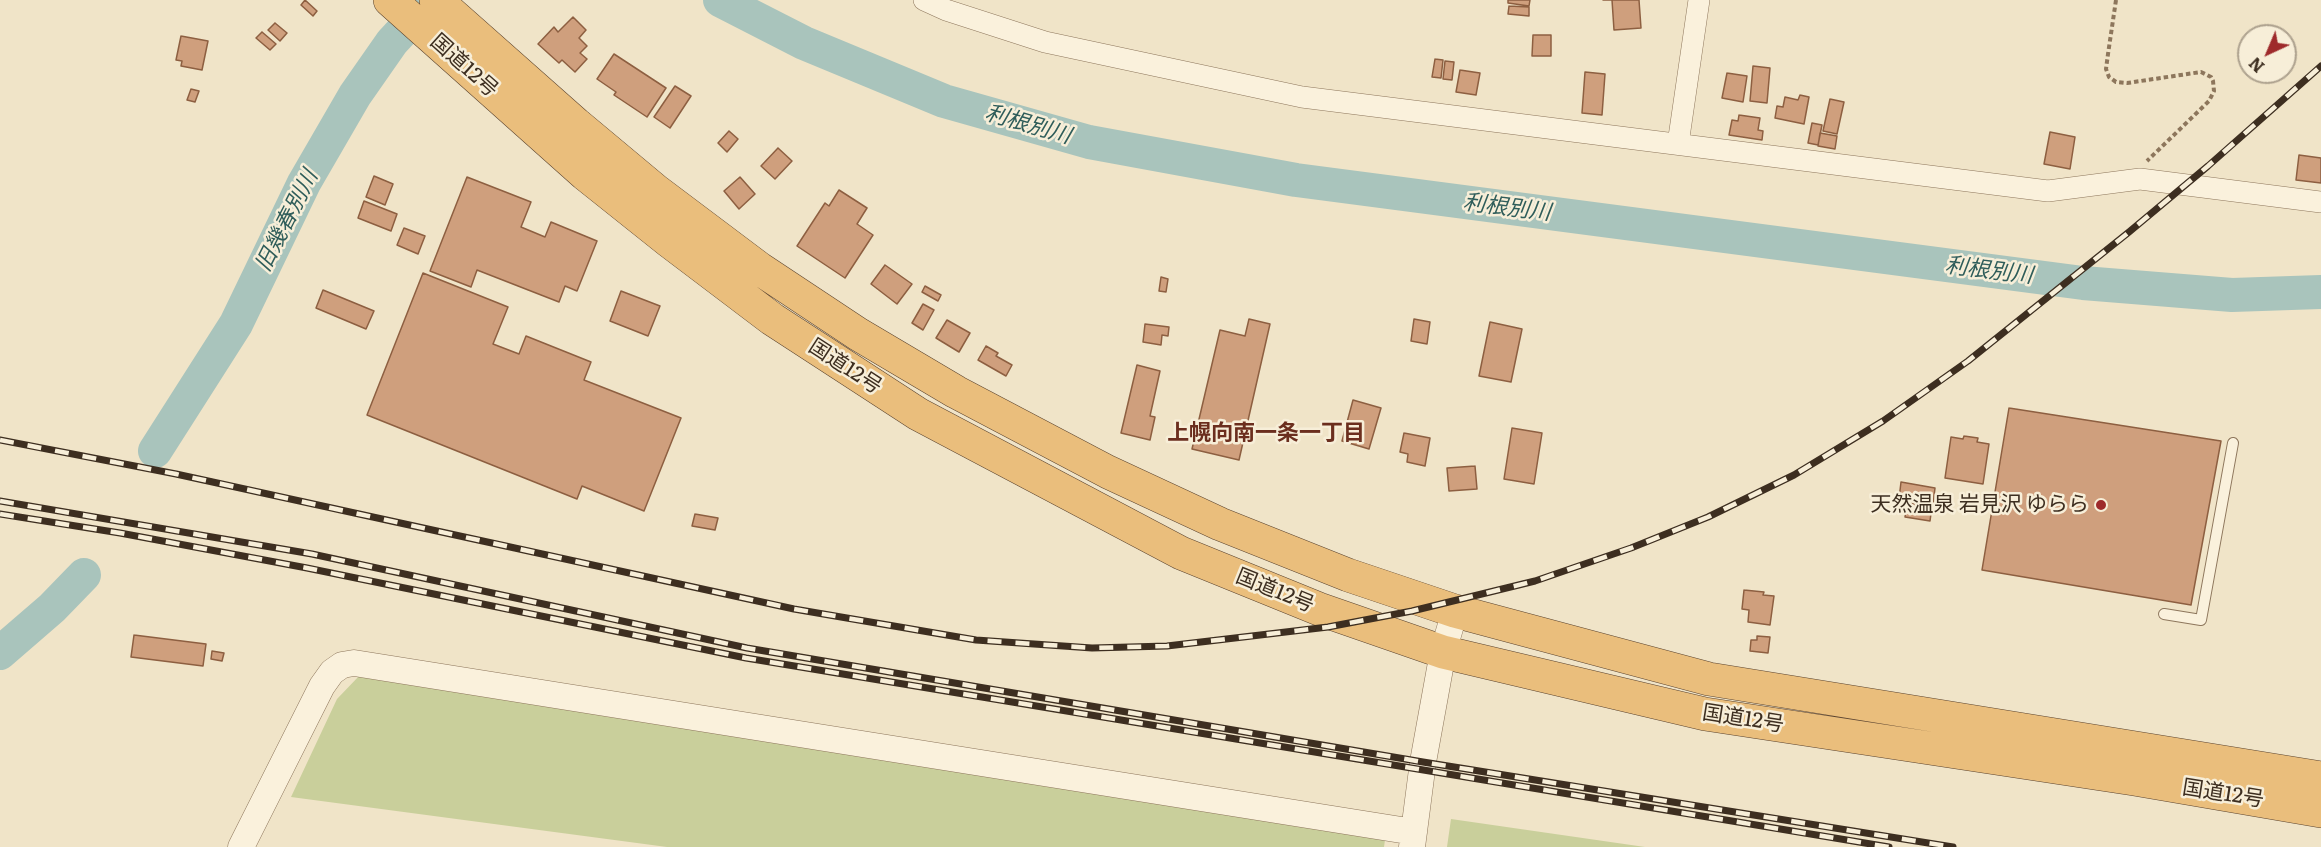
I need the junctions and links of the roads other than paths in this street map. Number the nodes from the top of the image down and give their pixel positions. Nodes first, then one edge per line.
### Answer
1 (390, 0) edge
2 (924, 0) edge
3 (1700, 0) edge
4 (442, 19) edge
5 (1678, 144) junction
6 (2321, 202) edge
7 (2233, 443) dead end
8 (1455, 611) junction
9 (2164, 614) dead end
10 (1443, 652) junction
11 (2321, 778) edge
12 (2321, 811) edge
13 (1413, 839) edge
14 (241, 847) edge

1 - 4 highway, 国道12号
2 - 5 street
3 - 5 street
4 - 8 highway, 国道12号
4 - 10 highway, 国道12号
5 - 6 street
7 - 9 lane
8 - 10 street
8 - 11 highway, 国道12号
10 - 12 highway, 国道12号
10 - 13 street
13 - 14 street

